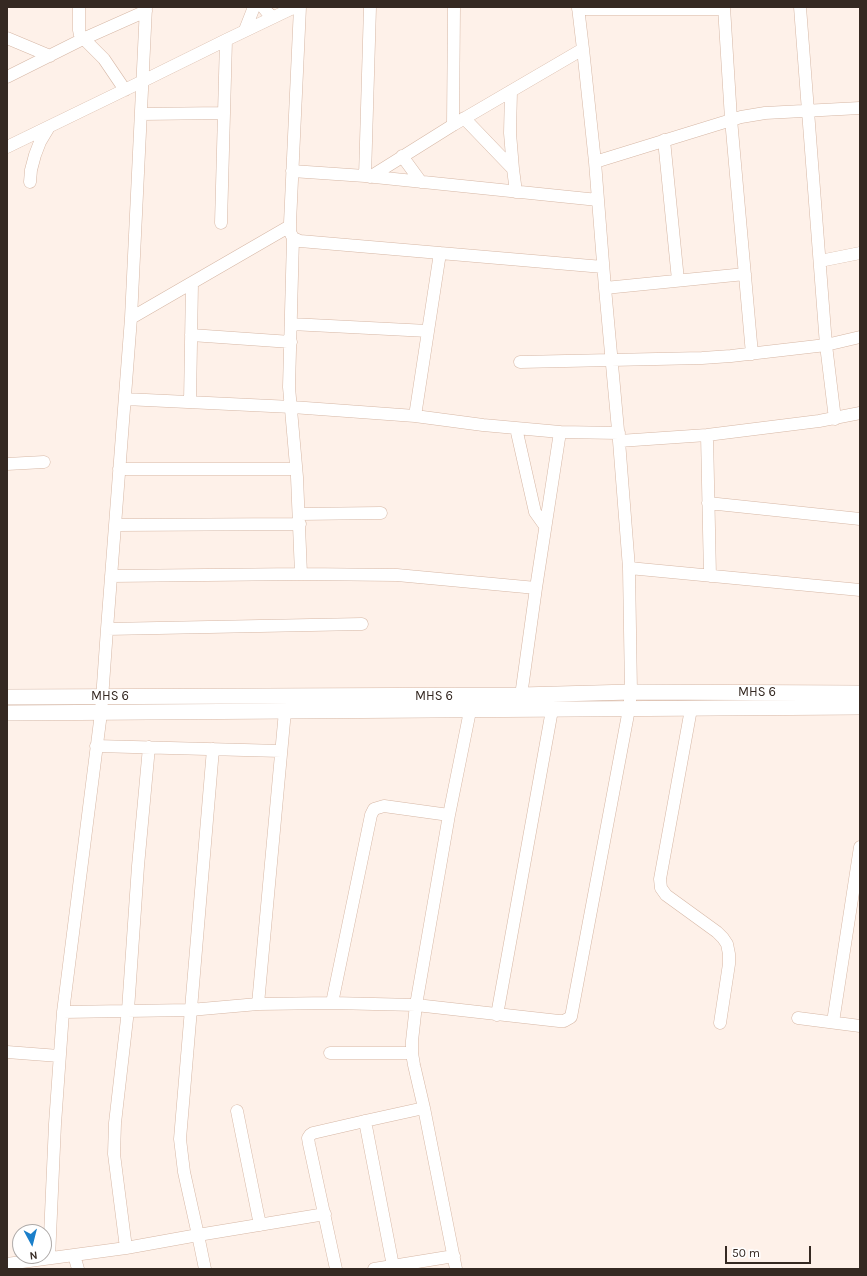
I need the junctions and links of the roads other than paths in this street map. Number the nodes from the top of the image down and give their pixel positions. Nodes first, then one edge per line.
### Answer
1 (79, 7) edge
2 (254, 7) edge
3 (263, 7) edge
4 (295, 7) edge
5 (300, 7) edge
6 (370, 7) edge
7 (454, 7) edge
8 (800, 7) edge
9 (578, 8) edge
10 (724, 8) edge
11 (146, 9) edge
12 (273, 17) junction
13 (245, 30) junction
14 (7, 38) edge
15 (83, 39) junction
16 (226, 40) junction
17 (583, 49) junction
18 (50, 56) junction
19 (7, 77) edge
20 (143, 81) junction
21 (125, 90) junction
22 (511, 91) junction
23 (860, 108) edge
24 (808, 111) junction
25 (224, 113) junction
26 (141, 114) junction
27 (464, 118) junction
28 (731, 119) junction
29 (453, 125) junction
30 (50, 127) junction
31 (664, 140) junction
32 (7, 147) edge
33 (402, 156) junction
34 (595, 162) junction
35 (513, 169) junction
36 (292, 171) junction
37 (368, 176) junction
38 (30, 182) dead end
39 (421, 182) junction
40 (516, 192) junction
41 (598, 200) junction
42 (221, 223) dead end
43 (291, 232) junction
44 (440, 253) junction
45 (860, 253) edge
46 (820, 261) junction
47 (603, 267) junction
48 (744, 274) junction
49 (678, 280) junction
50 (192, 283) junction
51 (605, 288) junction
52 (131, 318) junction
53 (291, 324) junction
54 (428, 331) junction
55 (191, 336) junction
56 (860, 337) edge
57 (290, 342) junction
58 (826, 345) junction
59 (752, 354) junction
60 (612, 361) junction
61 (520, 362) dead end
62 (125, 399) junction
63 (190, 402) junction
64 (292, 407) junction
65 (860, 413) edge
66 (415, 416) junction
67 (835, 418) junction
68 (516, 428) junction
69 (560, 432) junction
70 (707, 435) junction
71 (619, 437) junction
72 (44, 462) dead end
73 (7, 464) edge
74 (296, 469) junction
75 (119, 470) junction
76 (708, 504) junction
77 (381, 513) dead end
78 (299, 519) junction
79 (860, 519) edge
80 (115, 525) junction
81 (545, 526) junction
82 (629, 568) junction
83 (301, 574) junction
84 (111, 576) junction
85 (710, 576) junction
86 (536, 588) junction
87 (860, 590) edge
88 (362, 624) dead end
89 (107, 629) junction
90 (631, 692) junction
91 (860, 693) edge
92 (102, 696) junction
93 (7, 697) edge
94 (520, 703) junction
95 (860, 707) edge
96 (629, 709) junction
97 (691, 709) junction
98 (552, 710) junction
99 (285, 711) junction
100 (470, 711) junction
101 (7, 713) edge
102 (100, 713) junction
103 (96, 746) junction
104 (149, 747) junction
105 (213, 749) junction
106 (281, 750) junction
107 (449, 815) junction
108 (860, 847) edge
109 (332, 1003) junction
110 (258, 1004) junction
111 (416, 1005) junction
112 (128, 1010) junction
113 (190, 1010) junction
114 (63, 1012) junction
115 (497, 1014) junction
116 (798, 1018) dead end
117 (833, 1022) junction
118 (720, 1023) dead end
119 (860, 1026) edge
120 (7, 1052) edge
121 (330, 1053) dead end
122 (412, 1053) junction
123 (59, 1056) junction
124 (424, 1108) junction
125 (237, 1111) dead end
126 (365, 1121) junction
127 (325, 1214) junction
128 (51, 1224) edge
129 (260, 1225) junction
130 (198, 1235) junction
131 (126, 1248) junction
132 (74, 1255) junction
133 (454, 1256) junction
134 (52, 1258) edge
135 (393, 1266) junction
136 (78, 1269) edge
137 (205, 1269) edge
138 (336, 1269) edge
139 (374, 1269) edge
140 (456, 1269) edge

1 - 15 street
2 - 13 street
3 - 12 street
4 - 12 street
5 - 36 street
6 - 37 street
7 - 29 street
8 - 24 street
9 - 10 street
9 - 17 street
10 - 28 street
11 - 15 street
11 - 20 street
12 - 13 street
13 - 16 street
14 - 18 street
15 - 18 street
15 - 21 street
16 - 20 street
16 - 25 street
17 - 22 street
17 - 34 street
18 - 19 street
20 - 21 street
20 - 26 street
21 - 30 street
22 - 27 street
22 - 35 street
23 - 24 street
24 - 28 street
24 - 46 street
25 - 26 street
25 - 42 street
26 - 52 street
27 - 29 street
27 - 35 street
28 - 31 street
28 - 48 street
29 - 33 street
30 - 32 street
30 - 38 street
31 - 34 street
31 - 49 street
33 - 37 street
33 - 39 street
34 - 41 street
35 - 40 street
36 - 37 street
36 - 43 street
37 - 39 street
39 - 40 street
40 - 41 street
41 - 47 street
43 - 44 street
43 - 50 street
43 - 53 street
44 - 47 street
44 - 54 street
45 - 46 street
46 - 58 street
47 - 51 street
48 - 49 street
48 - 59 street
49 - 51 street
50 - 52 street
50 - 55 street
51 - 60 street
52 - 62 street
53 - 54 street
53 - 57 street
54 - 66 street
55 - 57 street
55 - 63 street
56 - 58 street
57 - 64 street
58 - 59 street
58 - 67 street
59 - 60 street
60 - 61 street
60 - 71 street
62 - 63 street
62 - 75 street
63 - 64 street
64 - 66 street
64 - 74 street
65 - 67 street
66 - 68 street
67 - 70 street
68 - 69 street
68 - 81 street
69 - 71 street
69 - 81 street
70 - 71 street
70 - 76 street
71 - 82 street
72 - 73 street
74 - 75 street
74 - 78 street
75 - 80 street
76 - 79 street
76 - 85 street
77 - 78 street
78 - 80 street
78 - 83 street
80 - 84 street
81 - 86 street
82 - 85 street
82 - 90 street
83 - 84 street
83 - 86 street
84 - 89 street
85 - 87 street
86 - 94 street
88 - 89 street
89 - 92 street
90 - 91 main road, MHS 6
90 - 94 main road, MHS 6
90 - 96 street
92 - 93 main road, MHS 6
92 - 94 main road, MHS 6
92 - 102 street
94 - 98 main road
94 - 100 main road
95 - 97 main road
96 - 97 main road
96 - 98 main road
96 - 115 street
97 - 118 street
98 - 115 street
99 - 100 main road
99 - 102 main road
99 - 106 street
100 - 107 street
101 - 102 main road
102 - 103 street
103 - 104 street
103 - 114 street
104 - 105 street
104 - 112 street
105 - 106 street
105 - 113 street
106 - 110 street
107 - 109 street
107 - 111 street
108 - 117 street
109 - 110 street
109 - 111 street
110 - 113 street
111 - 115 street
111 - 122 street
112 - 113 street
112 - 114 street
112 - 131 street
113 - 130 street
114 - 123 street
116 - 117 street
117 - 119 street
120 - 123 street
121 - 122 street
122 - 124 street
123 - 128 street
124 - 126 street
124 - 133 street
125 - 129 street
126 - 127 street
126 - 135 street
127 - 129 street
127 - 138 street
129 - 130 street
130 - 131 street
130 - 137 street
131 - 132 street
132 - 134 street
132 - 136 street
133 - 135 street
133 - 140 street
135 - 139 street

